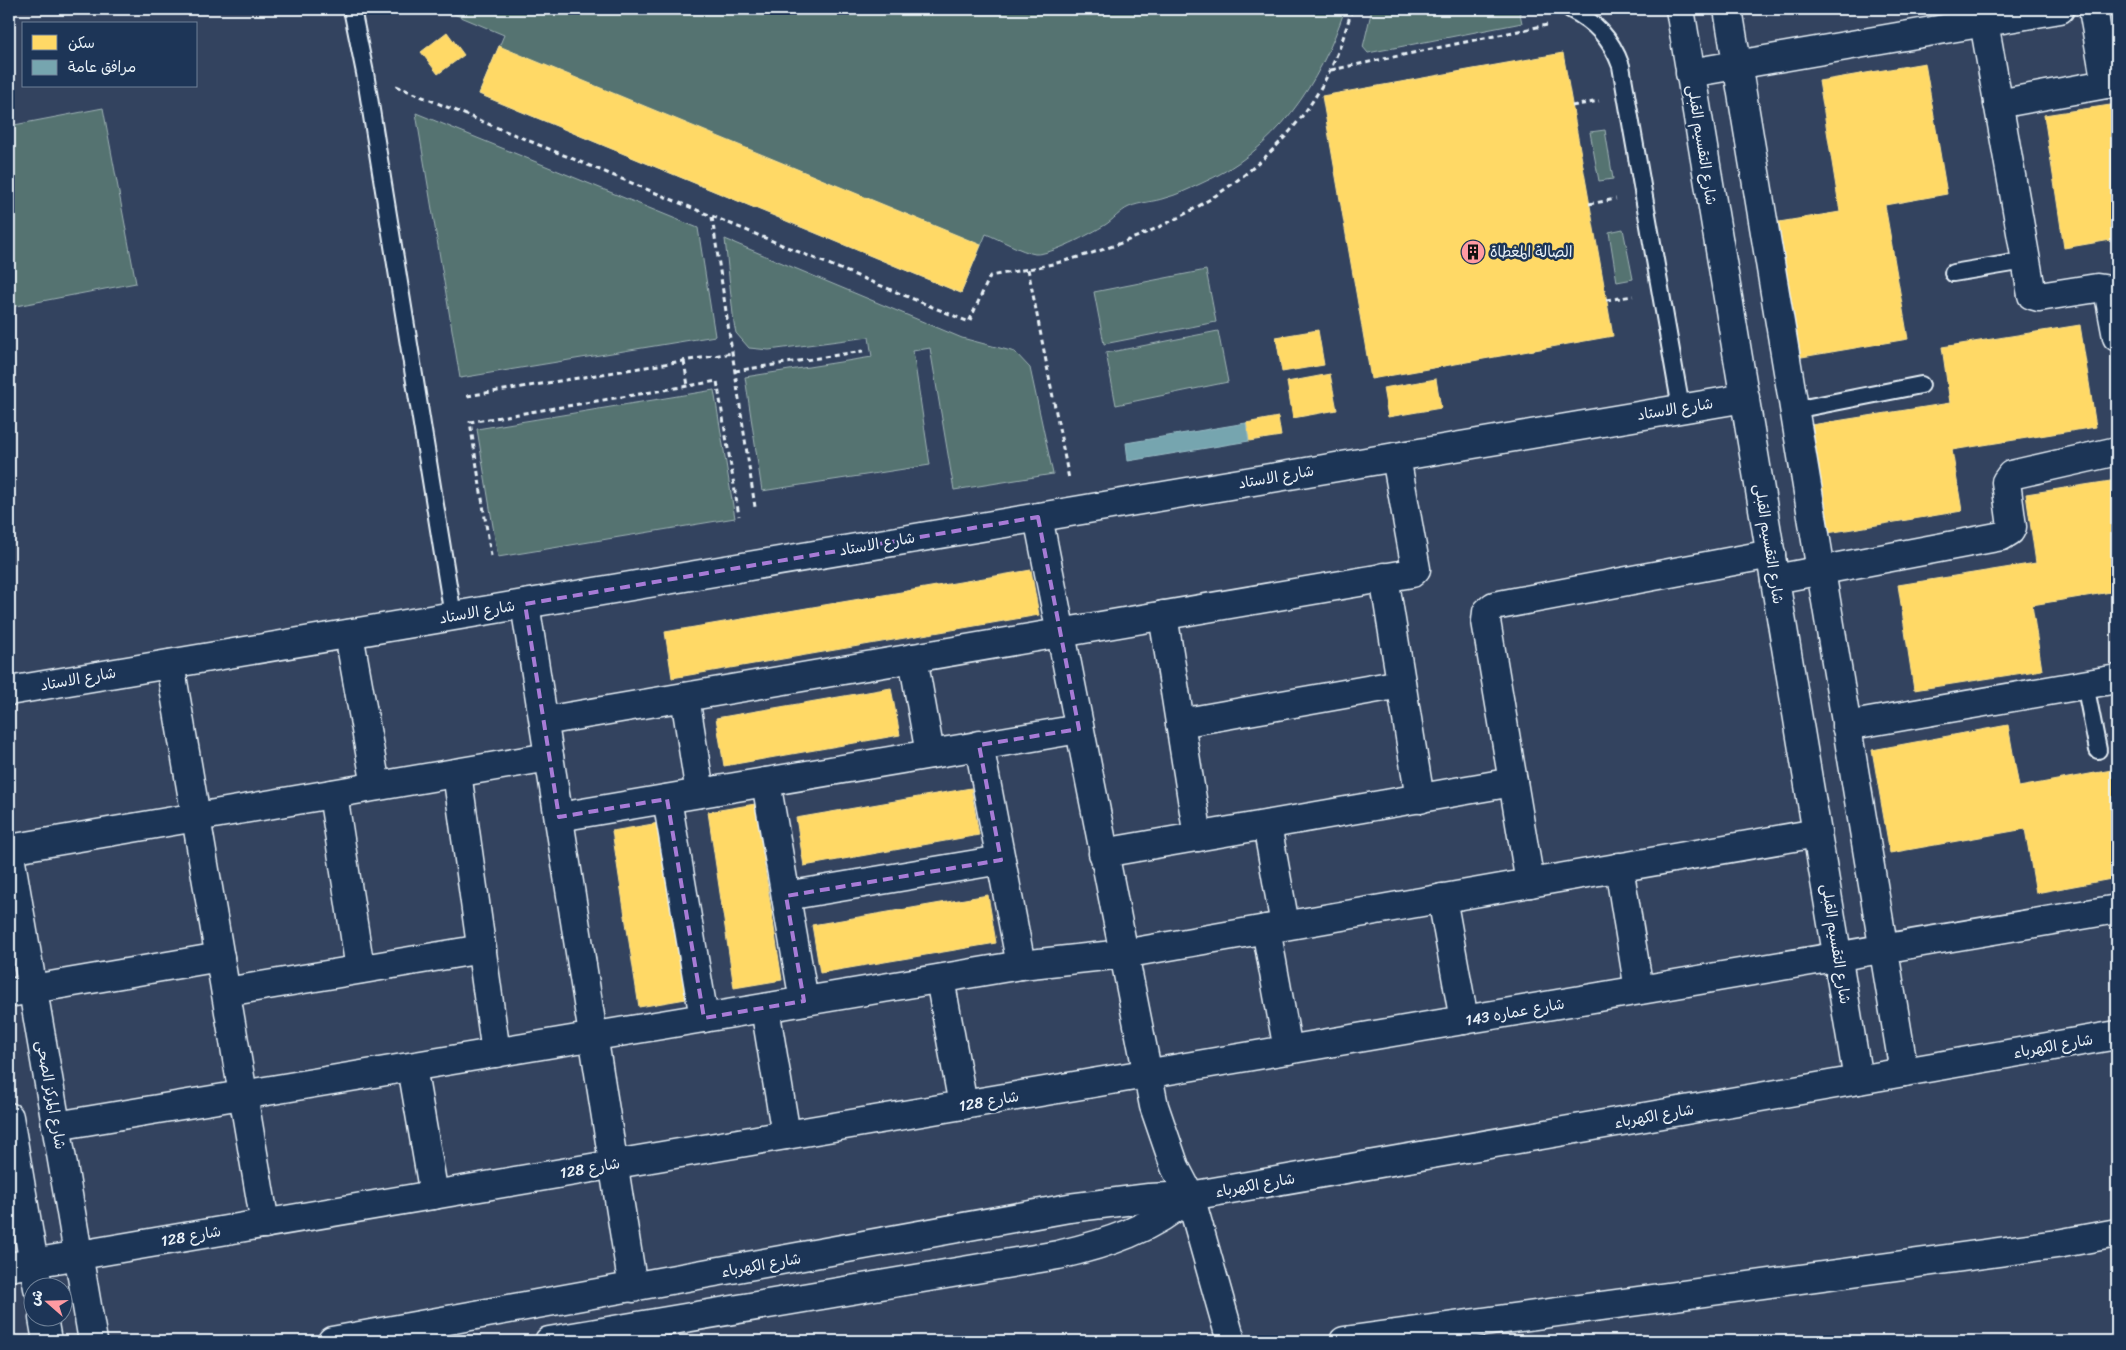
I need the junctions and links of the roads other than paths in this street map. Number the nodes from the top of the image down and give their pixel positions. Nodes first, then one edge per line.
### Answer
1 (352, 9) edge
2 (1570, 9) edge
3 (1680, 9) edge
4 (1728, 9) edge
5 (2060, 9) edge
6 (2092, 9) edge
7 (1984, 22) junction
8 (1737, 66) junction
9 (1690, 74) junction
10 (2112, 83) edge
11 (1998, 104) junction
12 (2025, 261) junction
13 (1953, 273) dead end
14 (2117, 337) edge
15 (1921, 385) dead end
16 (1744, 398) junction
17 (1681, 408) junction
18 (1794, 410) junction
19 (2117, 451) edge
20 (1396, 456) junction
21 (1038, 517) junction
22 (1773, 566) junction
23 (1821, 570) junction
24 (1384, 577) junction
25 (525, 604) junction
26 (1163, 615) junction
27 (453, 616) junction
28 (1061, 632) junction
29 (349, 634) junction
30 (913, 658) junction
31 (170, 664) junction
32 (2117, 679) edge
33 (1401, 684) junction
34 (2085, 684) junction
35 (9, 691) edge
36 (685, 696) junction
37 (544, 720) junction
38 (1180, 723) junction
39 (1846, 726) junction
40 (1079, 729) junction
41 (979, 746) junction
42 (2098, 750) dead end
43 (930, 754) junction
44 (549, 757) junction
45 (457, 773) junction
46 (766, 782) junction
47 (1513, 782) junction
48 (376, 786) junction
49 (700, 793) junction
50 (332, 794) junction
51 (667, 799) junction
52 (1420, 799) junction
53 (196, 817) junction
54 (559, 817) junction
55 (1267, 825) junction
56 (1817, 833) junction
57 (1198, 837) junction
58 (9, 849) edge
59 (1103, 853) junction
60 (1001, 860) junction
61 (1619, 867) junction
62 (1530, 883) junction
63 (786, 896) junction
64 (1442, 898) junction
65 (2117, 909) edge
66 (1276, 927) junction
67 (482, 948) junction
68 (1884, 949) junction
69 (1123, 954) junction
70 (220, 957) junction
71 (1838, 957) junction
72 (1021, 965) junction
73 (360, 969) junction
74 (940, 979) junction
75 (1639, 990) junction
76 (21, 991) edge
77 (226, 992) junction
78 (804, 1001) junction
79 (765, 1008) junction
80 (704, 1018) junction
81 (1464, 1020) junction
82 (2117, 1035) edge
83 (594, 1036) junction
84 (1288, 1050) junction
85 (496, 1052) junction
86 (412, 1066) junction
87 (1904, 1072) junction
88 (1146, 1074) junction
89 (1858, 1080) junction
90 (243, 1095) junction
91 (963, 1105) junction
92 (9, 1123) edge
93 (56, 1126) junction
94 (786, 1135) junction
95 (614, 1164) junction
96 (434, 1195) junction
97 (1190, 1196) junction
98 (265, 1224) junction
99 (2117, 1233) edge
100 (79, 1255) junction
101 (27, 1272) edge
102 (633, 1288) junction
103 (45, 1328) edge
104 (404, 1335) edge
105 (47, 1341) edge
106 (93, 1341) edge
107 (332, 1341) edge
108 (549, 1341) edge
109 (1231, 1341) edge
110 (1344, 1341) edge

1 - 27 lane
2 - 17 lane
3 - 9 street, شارع التقسيم القبلى
4 - 8 street
5 - 7 street
6 - 10 street
7 - 8 street
7 - 11 street
8 - 9 street
8 - 18 street
9 - 16 street, شارع التقسيم القبلى
10 - 11 street
11 - 12 street
12 - 13 lane
12 - 14 street
15 - 18 lane
16 - 17 street, شارع الاستاد
16 - 22 street, شارع التقسيم القبلى
17 - 20 street, شارع الاستاد
18 - 23 street
19 - 23 street
20 - 21 street, شارع الاستاد
20 - 24 street
21 - 25 street, شارع الاستاد
21 - 28 street
22 - 23 street
22 - 47 street
22 - 56 street, شارع التقسيم القبلى
23 - 39 street
24 - 26 street
24 - 33 street
25 - 27 street, شارع الاستاد
25 - 37 street
26 - 28 street
26 - 38 street
27 - 29 street, شارع الاستاد
28 - 30 street
28 - 40 street
29 - 31 street, شارع الاستاد
29 - 48 street
30 - 36 street
30 - 43 street
31 - 35 street, شارع الاستاد
31 - 53 street
32 - 34 street
33 - 38 street
33 - 52 street
34 - 39 street
34 - 42 lane
36 - 37 street
36 - 49 street
37 - 44 street
38 - 57 street
39 - 68 street
40 - 41 street
40 - 59 street
41 - 43 street
41 - 60 street
43 - 46 street
44 - 45 street
44 - 54 street
45 - 48 street
45 - 67 street
46 - 49 street
46 - 63 street
47 - 52 street
47 - 62 street
48 - 50 street
49 - 51 street
50 - 53 street
50 - 73 street
51 - 54 street
51 - 80 street
52 - 55 street
53 - 58 street
53 - 70 street
54 - 83 street
55 - 57 street
55 - 66 street
56 - 61 street
56 - 71 street, شارع التقسيم القبلى
57 - 59 street
58 - 76 street, شارع المركز الصحى
59 - 69 street
60 - 63 street
60 - 72 street
61 - 62 street
61 - 75 street
62 - 64 street
63 - 78 street
64 - 66 street
64 - 81 street
65 - 68 street, شارع عماره 143
66 - 69 street
66 - 84 street
67 - 73 street
67 - 85 street
68 - 71 street, شارع عماره 143
68 - 87 street
69 - 72 street
69 - 88 street
70 - 76 street
70 - 77 street
71 - 75 street, شارع عماره 143
71 - 89 street, شارع التقسيم القبلى
72 - 74 street
73 - 77 street
74 - 78 street
74 - 91 street
75 - 81 street, شارع عماره 143
76 - 93 street, شارع المركز الصحى
77 - 90 street
78 - 79 street
79 - 80 street
79 - 94 street
80 - 83 street
81 - 84 street, شارع عماره 143
82 - 87 street, شارع الكهرباء
83 - 85 street
83 - 95 street
84 - 88 street, شارع عماره 143
85 - 86 street
86 - 90 street
86 - 96 street
87 - 89 street, شارع الكهرباء
88 - 91 street, شارع 128
88 - 97 street
89 - 97 street, شارع الكهرباء
90 - 93 street
90 - 98 street
91 - 94 street, شارع 128
92 - 101 street
93 - 100 street, شارع المركز الصحى
94 - 95 street, شارع 128
95 - 96 street, شارع 128
95 - 102 street
96 - 98 street, شارع 128
97 - 102 street, شارع الكهرباء
97 - 108 street
97 - 109 street
98 - 100 street, شارع 128
99 - 110 street
100 - 101 street, شارع 128
100 - 106 street, شارع المركز الصحى
102 - 104 street, شارع الكهرباء
103 - 105 street
104 - 107 street, شارع الكهرباء

